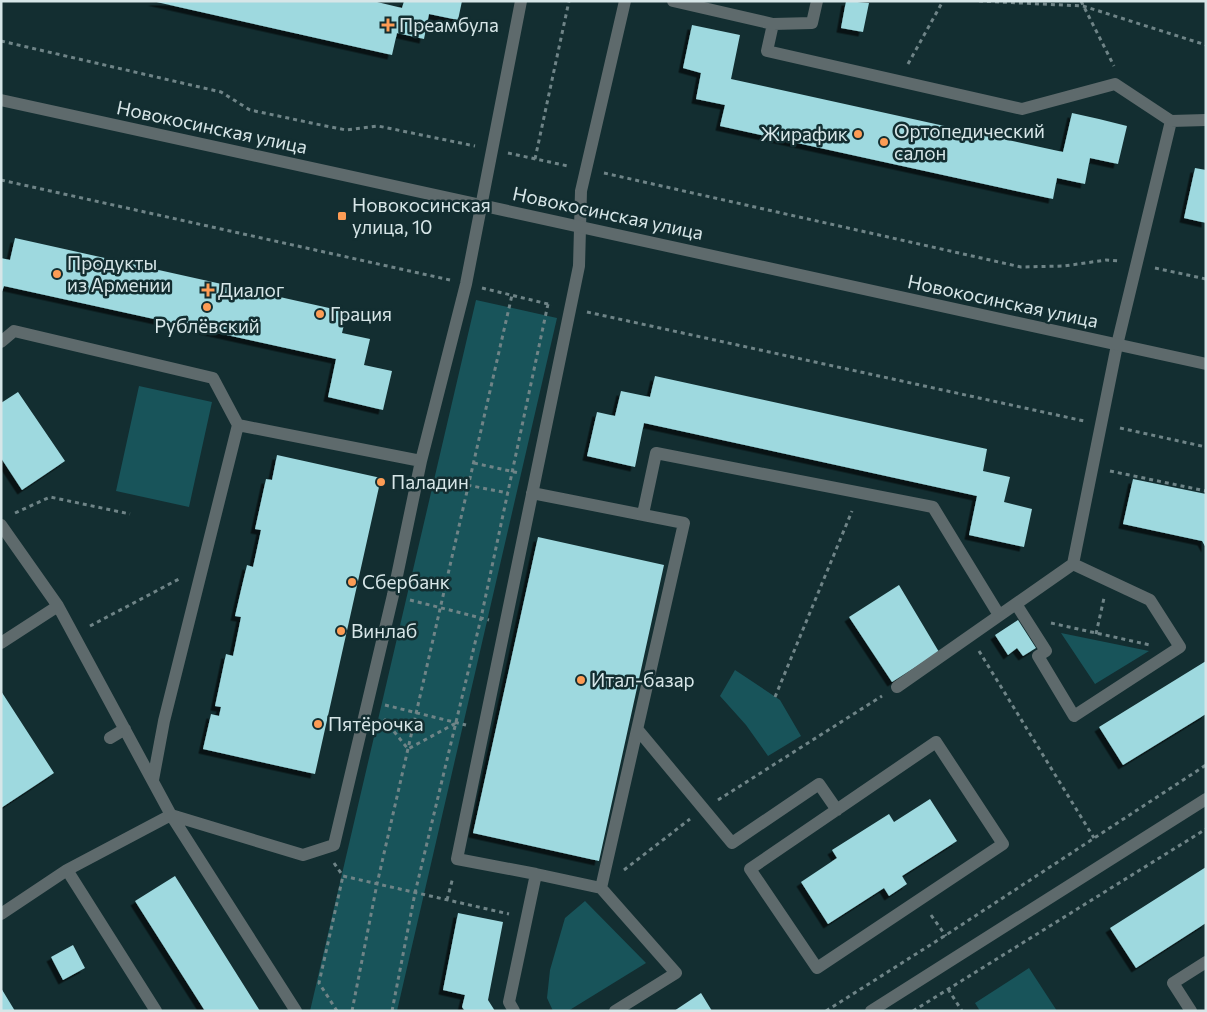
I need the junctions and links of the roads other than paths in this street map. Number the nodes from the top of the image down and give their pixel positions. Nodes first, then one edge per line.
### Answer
1 (521, 1) edge
2 (626, 1) edge
3 (673, 1) edge
4 (817, 1) edge
5 (773, 24) junction
6 (1, 100) edge
7 (1206, 120) edge
8 (1171, 121) junction
9 (481, 205) junction
10 (580, 226) junction
11 (1, 342) edge
12 (1117, 345) junction
13 (1206, 364) edge
14 (238, 425) junction
15 (421, 461) junction
16 (532, 495) junction
17 (643, 514) junction
18 (5, 521) edge
19 (1073, 564) junction
20 (1016, 604) junction
21 (58, 606) junction
22 (999, 615) junction
23 (1, 643) edge
24 (897, 687) road end
25 (125, 728) junction
26 (638, 730) junction
27 (110, 738) dead end
28 (153, 780) junction
29 (1206, 799) edge
30 (837, 810) junction
31 (171, 815) junction
32 (67, 870) junction
33 (536, 874) junction
34 (601, 888) junction
35 (1, 914) edge
36 (1206, 962) edge
37 (156, 1011) edge
38 (296, 1011) edge
39 (514, 1011) edge
40 (615, 1011) edge
41 (871, 1011) edge
42 (1191, 1011) edge

1 - 9 street
2 - 10 street
3 - 5 street
4 - 5 street
5 - 8 street
6 - 9 street, Новокосинская улица
7 - 8 street
8 - 12 street
9 - 10 street, Новокосинская улица
9 - 15 street
10 - 12 street, Новокосинская улица
10 - 16 street
11 - 14 street
12 - 13 street, Новокосинская улица
12 - 19 street
14 - 15 street
14 - 28 street
15 - 31 street
16 - 17 street
16 - 33 street
17 - 22 street
17 - 26 street
18 - 21 street
19 - 20 street
19 - 20 street
20 - 22 street
21 - 23 street
21 - 25 street
22 - 24 street
25 - 27 street
25 - 28 street
26 - 30 street
26 - 34 street
28 - 31 street
29 - 41 street
30 - 30 street
31 - 32 street
31 - 38 street
32 - 35 street
32 - 37 street
33 - 34 street
33 - 39 street
34 - 40 street
36 - 42 street

